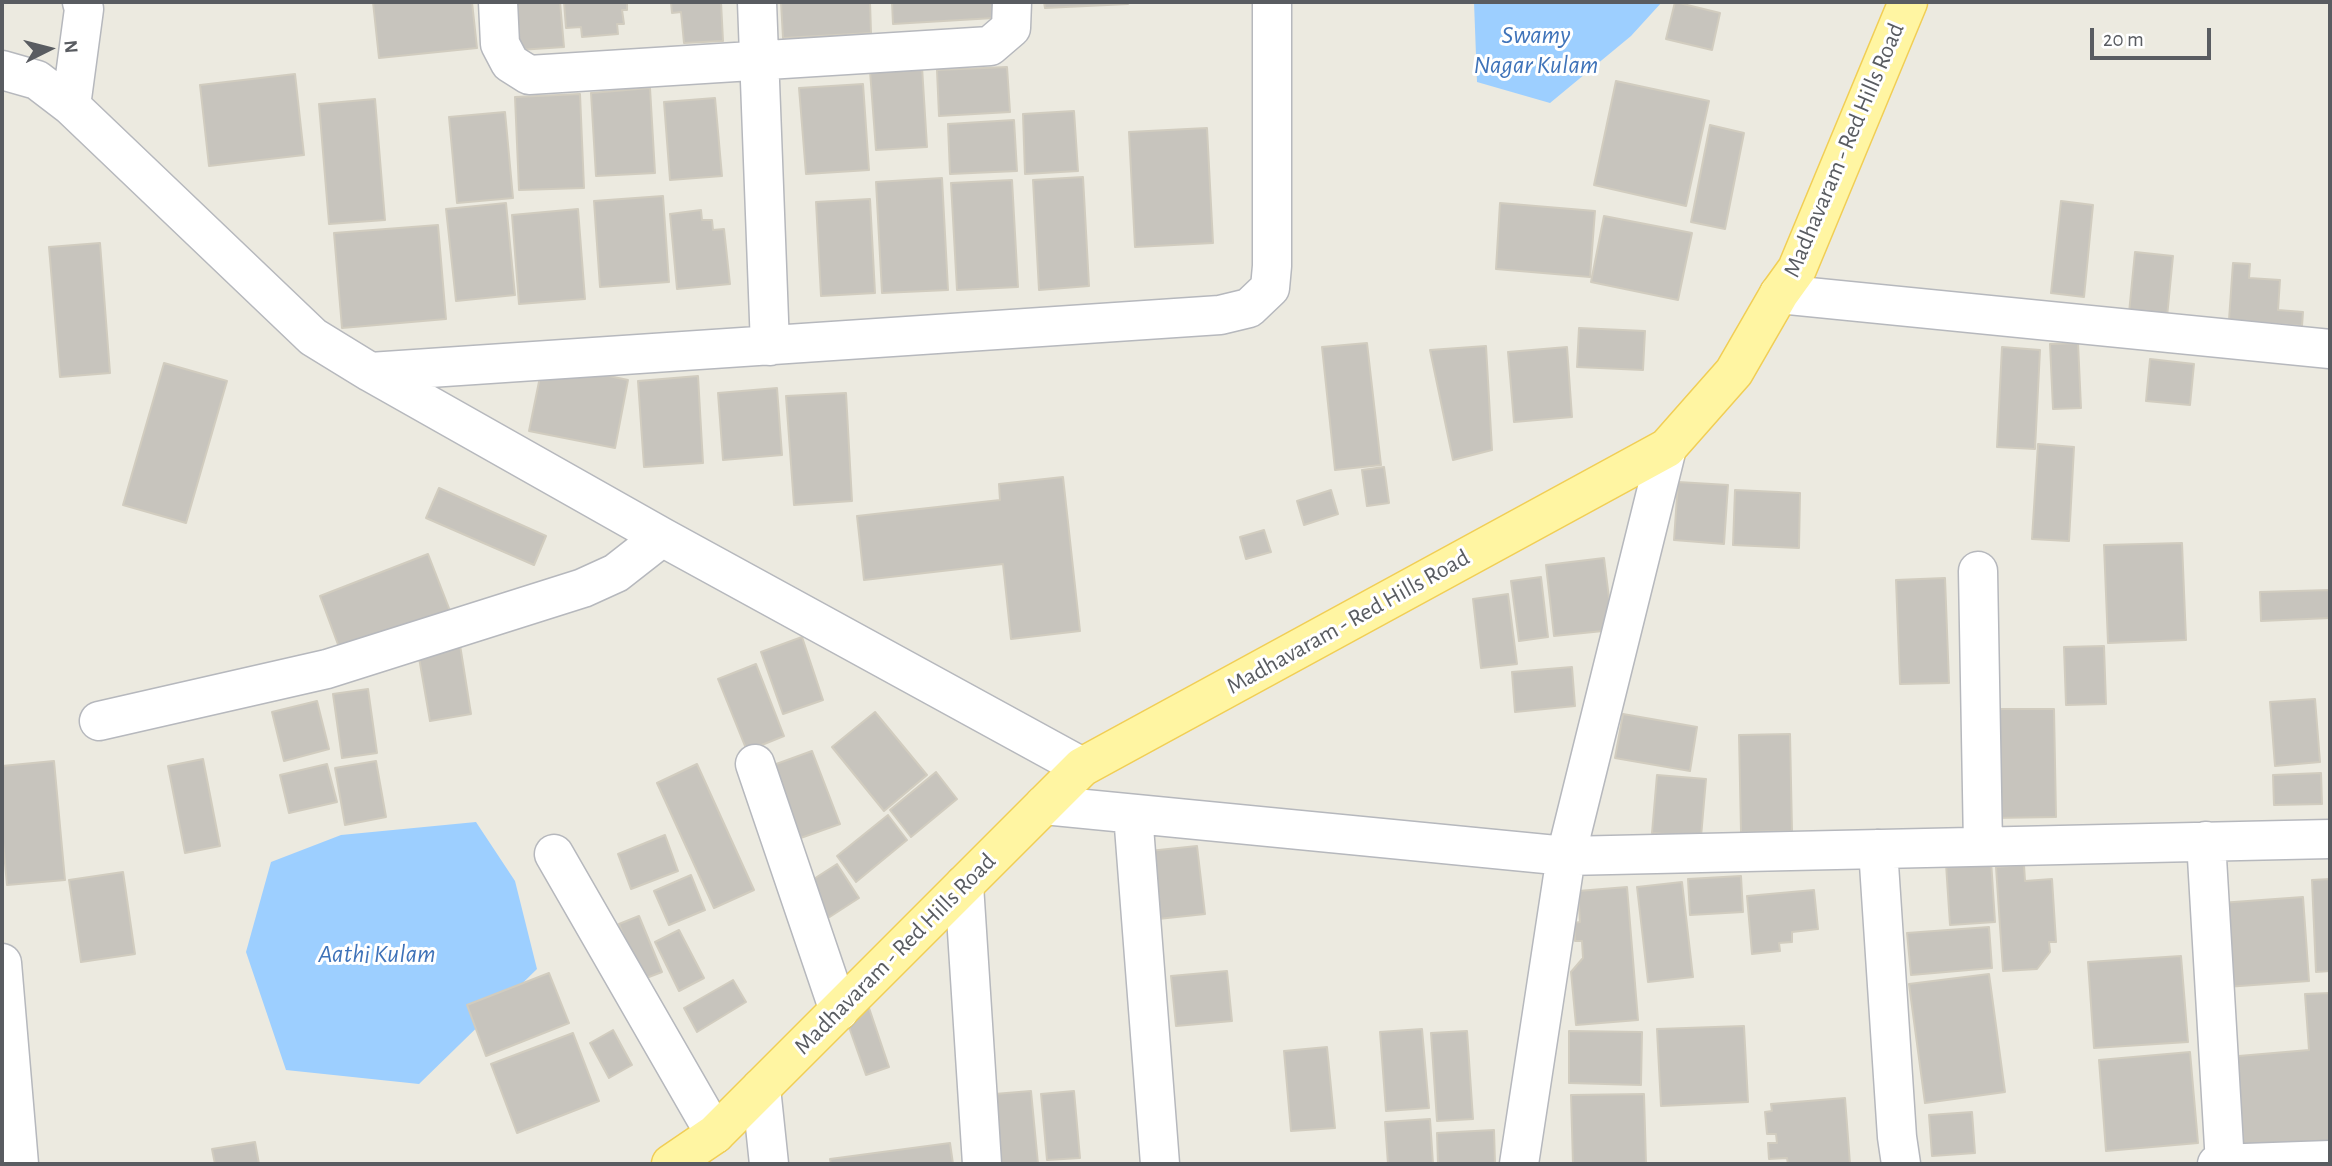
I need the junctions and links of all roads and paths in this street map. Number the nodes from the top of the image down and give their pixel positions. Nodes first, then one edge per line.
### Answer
1 (82, 2) edge
2 (498, 2) edge
3 (757, 2) edge
4 (1012, 2) edge
5 (1272, 2) edge
6 (1908, 2) edge
7 (759, 61) junction
8 (2, 70) edge
9 (71, 106) junction
10 (1779, 294) junction
11 (770, 346) junction
12 (2330, 349) edge
13 (370, 372) junction
14 (1667, 448) junction
15 (662, 537) junction
16 (1978, 571) dead end
17 (99, 721) dead end
18 (755, 764) dead end
19 (1082, 767) junction
20 (1044, 805) junction
21 (1133, 814) junction
22 (2330, 839) edge
23 (2206, 841) junction
24 (1983, 846) junction
25 (1878, 849) junction
26 (554, 854) dead end
27 (1566, 856) junction
28 (964, 886) junction
29 (2, 963) edge
30 (839, 1011) junction
31 (761, 1088) junction
32 (715, 1134) junction
33 (2330, 1160) edge
34 (19, 1164) edge
35 (671, 1164) edge
36 (769, 1164) edge
37 (982, 1164) edge
38 (1160, 1164) edge
39 (1520, 1164) edge
40 (1901, 1164) edge
41 (2217, 1164) edge
42 (2225, 1164) edge

1 - 9 street
2 - 7 street
3 - 7 street
4 - 7 street
5 - 11 street
6 - 10 main road, Madhavaram - Red Hills Road
7 - 11 street
8 - 9 street
9 - 13 street
10 - 12 street
10 - 14 main road, Madhavaram - Red Hills Road
11 - 13 street
13 - 15 street
14 - 19 main road, Madhavaram - Red Hills Road
14 - 27 street
15 - 17 street
15 - 19 street
16 - 24 street
18 - 30 street
19 - 20 main road, Madhavaram - Red Hills Road
20 - 21 street
20 - 28 main road, Madhavaram - Red Hills Road
21 - 27 street
21 - 38 street
22 - 23 street
23 - 24 street
23 - 42 street
24 - 25 street
25 - 27 street
25 - 40 street
26 - 32 street
27 - 39 street
28 - 30 main road, Madhavaram - Red Hills Road
28 - 37 street
29 - 34 street
30 - 31 main road, Madhavaram - Red Hills Road
31 - 32 main road, Madhavaram - Red Hills Road
31 - 36 street
32 - 35 main road, Madhavaram - Red Hills Road
33 - 42 street
41 - 42 street

